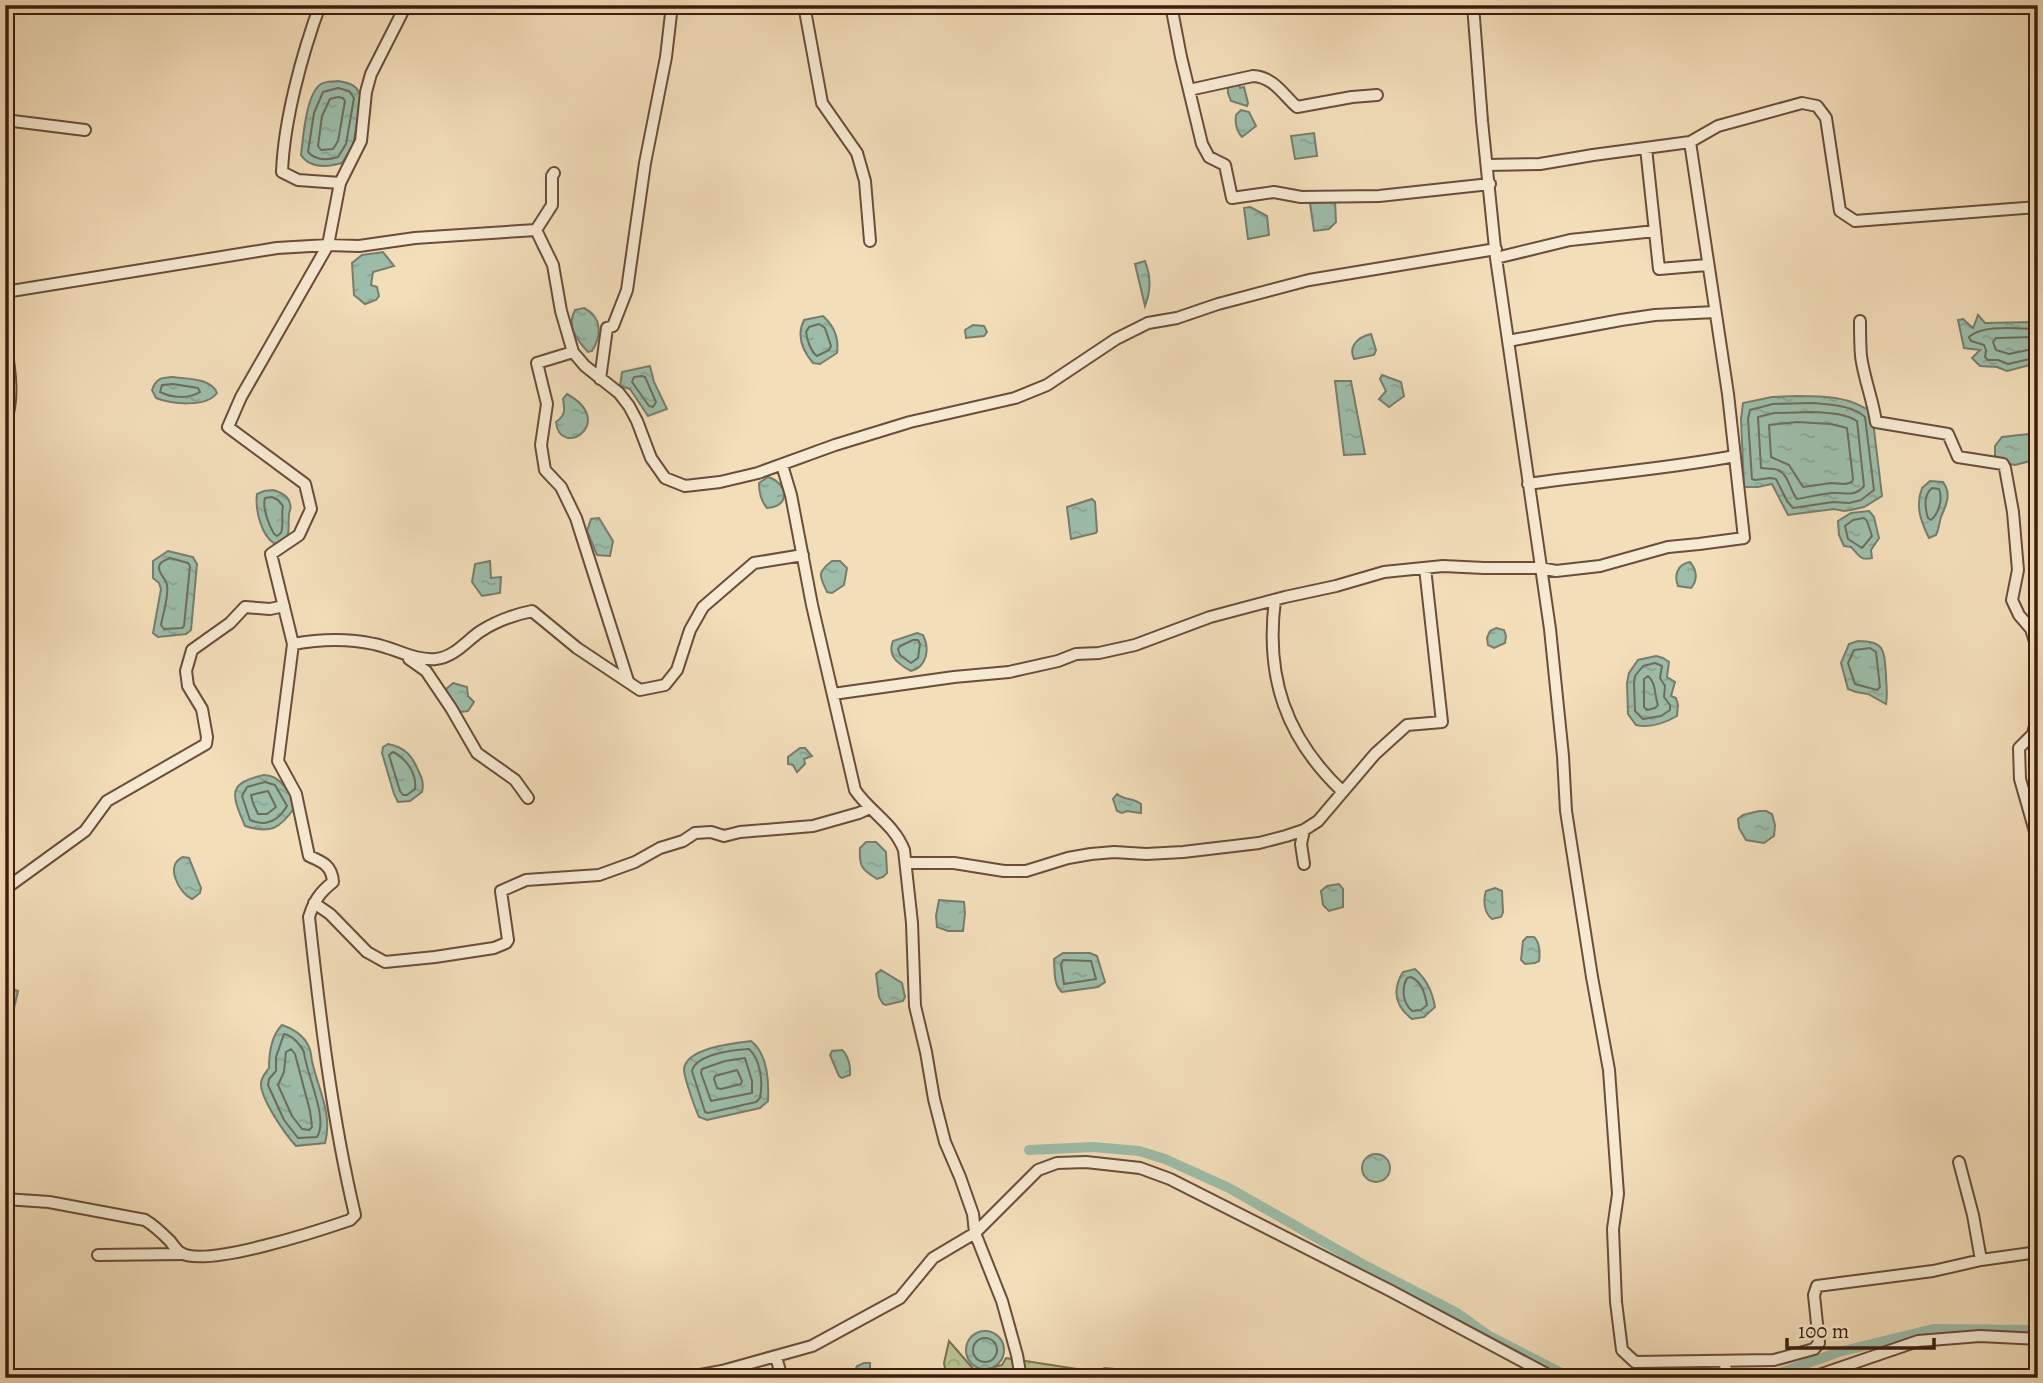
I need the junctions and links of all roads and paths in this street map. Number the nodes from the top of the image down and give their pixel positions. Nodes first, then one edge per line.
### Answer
1 (320, 5) edge
2 (406, 5) edge
3 (672, 5) edge
4 (804, 5) edge
5 (1171, 5) edge
6 (1473, 5) edge
7 (1189, 90) junction
8 (1377, 95) dead end
9 (5, 120) edge
10 (85, 130) dead end
11 (1690, 142) junction
12 (1646, 148) junction
13 (1487, 165) junction
14 (554, 173) dead end
15 (340, 183) junction
16 (1490, 184) junction
17 (2038, 207) edge
18 (536, 230) junction
19 (1655, 231) junction
20 (870, 242) dead end
21 (328, 245) junction
22 (1496, 254) junction
23 (1707, 265) junction
24 (5, 292) edge
25 (1714, 312) junction
26 (1860, 321) dead end
27 (5, 340) edge
28 (1508, 341) junction
29 (573, 352) junction
30 (600, 379) junction
31 (5, 423) edge
32 (1735, 456) junction
33 (782, 465) junction
34 (1528, 484) junction
35 (803, 555) junction
36 (1425, 568) junction
37 (1540, 568) junction
38 (1275, 600) junction
39 (284, 606) junction
40 (293, 644) junction
41 (398, 651) junction
42 (628, 681) junction
43 (833, 694) junction
44 (1342, 791) junction
45 (528, 798) dead end
46 (870, 808) junction
47 (1304, 830) junction
48 (2038, 842) edge
49 (906, 863) junction
50 (1304, 864) dead end
51 (5, 889) edge
52 (314, 903) junction
53 (1959, 1162) dead end
54 (5, 1199) edge
55 (975, 1233) junction
56 (2038, 1252) edge
57 (181, 1254) junction
58 (98, 1255) dead end
59 (1981, 1261) junction
60 (2038, 1339) edge
61 (776, 1357) junction
62 (1725, 1361) junction
63 (684, 1378) edge
64 (782, 1378) edge
65 (1021, 1378) edge
66 (1554, 1378) edge
67 (1726, 1378) edge
68 (1810, 1378) edge

1 - 15 street
2 - 15 street
3 - 30 street
4 - 20 street
5 - 7 street
6 - 13 street
7 - 8 street
7 - 16 street
9 - 10 street
11 - 12 street
11 - 17 street
11 - 23 street
12 - 13 street
12 - 19 street
13 - 16 street
14 - 18 street
15 - 21 street
16 - 22 street
18 - 21 street
18 - 29 street
19 - 22 street
19 - 23 street
21 - 24 street
21 - 39 street
22 - 28 street
22 - 33 street
23 - 25 street
25 - 28 street
25 - 32 street
26 - 48 street
27 - 31 street
28 - 34 street
29 - 30 street
29 - 42 street
30 - 33 street
32 - 34 street
32 - 37 street
33 - 35 street
34 - 37 street
35 - 42 street
35 - 43 street
36 - 37 street
36 - 38 street
36 - 44 street
37 - 62 street
38 - 43 street
38 - 44 street
39 - 40 street
39 - 51 street
40 - 41 street
40 - 52 street
41 - 42 street
41 - 45 street
43 - 46 street
44 - 47 street
46 - 49 street
46 - 52 street
47 - 49 street
47 - 50 street
49 - 55 street
52 - 57 street
53 - 59 street
54 - 57 street
55 - 61 street
55 - 65 street
55 - 66 street
56 - 59 street
57 - 58 street
59 - 62 street
60 - 68 street
61 - 63 street
61 - 64 street
62 - 67 street

